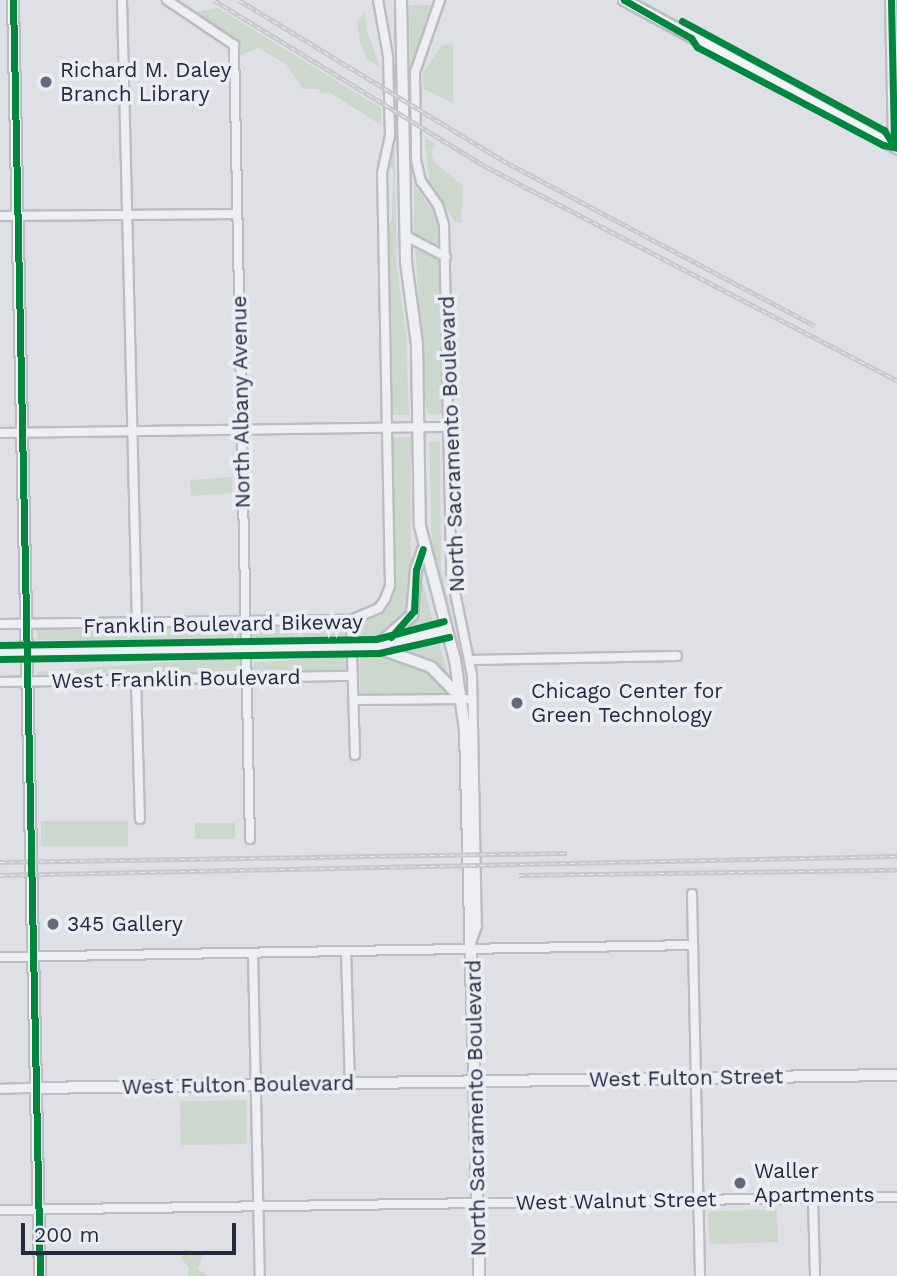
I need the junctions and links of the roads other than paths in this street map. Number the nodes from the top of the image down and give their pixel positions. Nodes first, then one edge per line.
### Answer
1 (13, 0) edge
2 (122, 0) edge
3 (167, 0) edge
4 (377, 0) edge
5 (401, 0) edge
6 (440, 0) edge
7 (624, 0) edge
8 (891, 0) edge
9 (895, 97) edge
10 (896, 147) edge
11 (237, 214) junction
12 (127, 215) junction
13 (0, 216) edge
14 (18, 216) junction
15 (406, 236) junction
16 (446, 257) junction
17 (419, 427) junction
18 (451, 427) junction
19 (387, 428) junction
20 (242, 430) junction
21 (132, 431) junction
22 (0, 433) edge
23 (22, 433) junction
24 (423, 549) junction
25 (351, 620) junction
26 (246, 621) junction
27 (137, 623) junction
28 (0, 624) edge
29 (26, 624) junction
30 (447, 631) junction
31 (374, 646) junction
32 (352, 647) junction
33 (246, 649) junction
34 (27, 652) junction
35 (0, 653) edge
36 (677, 656) dead end
37 (470, 660) junction
38 (353, 676) junction
39 (247, 678) junction
40 (136, 680) junction
41 (27, 681) junction
42 (0, 682) edge
43 (467, 699) junction
44 (354, 700) junction
45 (355, 755) dead end
46 (140, 819) dead end
47 (250, 839) dead end
48 (692, 894) dead end
49 (472, 944) junction
50 (693, 946) junction
51 (346, 951) junction
52 (253, 953) junction
53 (0, 957) edge
54 (33, 957) junction
55 (897, 1075) edge
56 (695, 1078) junction
57 (475, 1081) junction
58 (350, 1083) junction
59 (256, 1084) junction
60 (36, 1088) junction
61 (0, 1089) edge
62 (897, 1197) edge
63 (813, 1198) junction
64 (698, 1200) junction
65 (478, 1202) junction
66 (258, 1206) junction
67 (0, 1210) edge
68 (39, 1210) junction
69 (40, 1276) edge
70 (260, 1276) edge
71 (479, 1276) edge
72 (699, 1276) edge
73 (815, 1276) edge

1 - 14 main road
2 - 12 street
3 - 11 street, North Albany Avenue
4 - 19 street
5 - 15 street, North Sacramento Boulevard
6 - 16 street, North Sacramento Boulevard
7 - 10 main road
8 - 9 street
9 - 10 street
11 - 12 street
11 - 20 street, North Albany Avenue
12 - 14 street
12 - 21 street
13 - 14 street
14 - 23 main road
15 - 16 street
15 - 17 street, North Sacramento Boulevard
16 - 18 street, North Sacramento Boulevard
17 - 18 street
17 - 19 street
17 - 24 street, North Sacramento Boulevard
18 - 37 street, North Sacramento Boulevard
19 - 20 street
19 - 25 street
20 - 21 street
20 - 26 street, North Albany Avenue
21 - 23 street
21 - 27 street
22 - 23 street
23 - 29 main road
24 - 30 street, North Sacramento Boulevard
24 - 31 street
25 - 26 street
25 - 32 street
26 - 27 street
26 - 33 street, North Albany Avenue
27 - 29 street
28 - 29 street
29 - 34 main road
30 - 31 street, West Franklin Boulevard
30 - 43 street, North Sacramento Boulevard
31 - 32 street, West Franklin Boulevard
31 - 43 street
32 - 33 street, West Franklin Boulevard
32 - 38 street
33 - 34 street, West Franklin Boulevard
33 - 39 street, North Albany Avenue
34 - 35 street, West Franklin Boulevard
34 - 41 main road
36 - 37 street
37 - 43 street, North Sacramento Boulevard
38 - 39 street, West Franklin Boulevard
38 - 44 street
39 - 40 street, West Franklin Boulevard
39 - 47 street, North Albany Avenue
40 - 41 street, West Franklin Boulevard
40 - 46 street
41 - 42 street, West Franklin Boulevard
41 - 54 main road
43 - 44 street
43 - 49 street, North Sacramento Boulevard
44 - 45 street
48 - 50 street
49 - 50 street
49 - 51 street
49 - 57 street, North Sacramento Boulevard
50 - 56 street
51 - 52 street
51 - 58 street
52 - 54 street
52 - 59 street
53 - 54 street
54 - 60 main road
55 - 56 street, West Fulton Street
56 - 57 street, West Fulton Street
56 - 64 street
57 - 58 street, West Fulton Boulevard
57 - 65 street, North Sacramento Boulevard
58 - 59 street, West Fulton Boulevard
59 - 60 street, West Fulton Boulevard
59 - 66 street
60 - 61 street, West Fulton Boulevard
60 - 68 main road
62 - 63 street, West Walnut Street
63 - 64 street, West Walnut Street
63 - 73 street
64 - 65 street, West Walnut Street
64 - 72 street
65 - 66 street, West Walnut Street
65 - 71 street, North Sacramento Boulevard
66 - 68 street, West Walnut Street
66 - 70 street
67 - 68 street, West Walnut Street
68 - 69 main road

